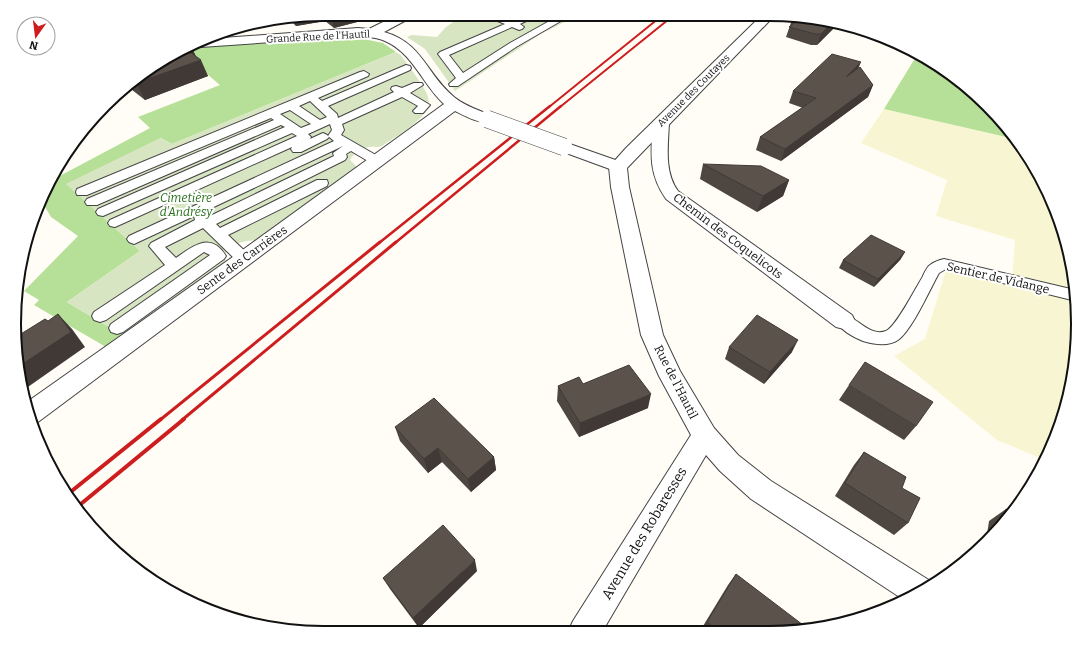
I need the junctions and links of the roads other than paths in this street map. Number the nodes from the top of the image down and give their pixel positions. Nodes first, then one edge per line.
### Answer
1 (395, 21) edge
2 (510, 21) edge
3 (556, 21) edge
4 (763, 21) edge
5 (372, 33) junction
6 (533, 33) junction
7 (546, 38) dead end
8 (213, 42) edge
9 (387, 65) dead end
10 (409, 72) junction
11 (374, 74) junction
12 (391, 86) junction
13 (402, 93) junction
14 (311, 97) junction
15 (291, 105) junction
16 (321, 105) junction
17 (453, 105) junction
18 (420, 111) dead end
19 (272, 113) junction
20 (333, 118) junction
21 (283, 121) junction
22 (661, 123) junction
23 (319, 124) junction
24 (299, 133) junction
25 (338, 140) junction
26 (202, 142) junction
27 (212, 151) junction
28 (136, 154) dead end
29 (223, 159) junction
30 (377, 160) junction
31 (146, 165) junction
32 (618, 167) junction
33 (238, 172) junction
34 (157, 175) junction
35 (322, 183) dead end
36 (166, 184) junction
37 (252, 184) junction
38 (82, 192) dead end
39 (265, 195) junction
40 (181, 198) junction
41 (92, 202) dead end
42 (277, 205) junction
43 (194, 211) junction
44 (103, 212) dead end
45 (206, 222) junction
46 (119, 226) dead end
47 (134, 240) dead end
48 (219, 242) junction
49 (244, 259) junction
50 (174, 265) junction
51 (1069, 295) edge
52 (100, 316) dead end
53 (844, 321) joint
54 (117, 328) dead end
55 (34, 411) edge
56 (705, 436) junction
57 (914, 588) edge
58 (588, 626) edge

1 - 5 street
2 - 6 lane
2 - 6 lane
3 - 6 lane
4 - 22 street, Avenue des Coutayes
5 - 8 street, Grande Rue de l'Hautil
5 - 17 street, Grande Rue de l'Hautil
6 - 7 lane
9 - 10 lane
10 - 11 lane
10 - 12 lane
10 - 13 lane
11 - 12 lane
11 - 14 lane
11 - 16 lane
12 - 13 lane
12 - 20 lane
13 - 18 lane
13 - 20 lane
14 - 15 lane
14 - 16 lane
15 - 19 lane
15 - 23 lane
16 - 20 lane
17 - 30 street, Sente des Carrières
17 - 32 street, bridge
19 - 21 lane
19 - 26 lane
20 - 23 lane
20 - 25 lane
21 - 24 lane
21 - 27 lane
22 - 32 street, Avenue des Coutayes
22 - 53 street, Chemin des Coquelicots
23 - 24 lane
24 - 25 lane
24 - 29 lane
24 - 33 lane
25 - 30 lane
25 - 33 lane
25 - 37 lane
25 - 39 lane
26 - 27 lane
26 - 31 lane
27 - 29 lane
27 - 34 lane
28 - 31 lane
29 - 33 lane
29 - 36 lane
30 - 49 street, Sente des Carrières
31 - 34 lane
31 - 38 lane
32 - 56 street, Rue de l'Hautil
33 - 37 lane
33 - 40 lane
34 - 36 lane
34 - 41 lane
35 - 42 lane
36 - 40 lane
36 - 44 lane
37 - 39 lane
37 - 43 lane
39 - 42 lane
39 - 45 lane
40 - 43 lane
40 - 46 lane
42 - 48 lane
43 - 45 lane
43 - 47 lane
45 - 48 lane
45 - 50 lane
48 - 49 lane
48 - 50 lane
48 - 54 lane
49 - 55 street, Sente des Carrières
50 - 52 lane
51 - 53 lane, Sentier de Vidange
56 - 57 street, Rue de l'Hautil
56 - 58 street, Avenue des Robaresses

